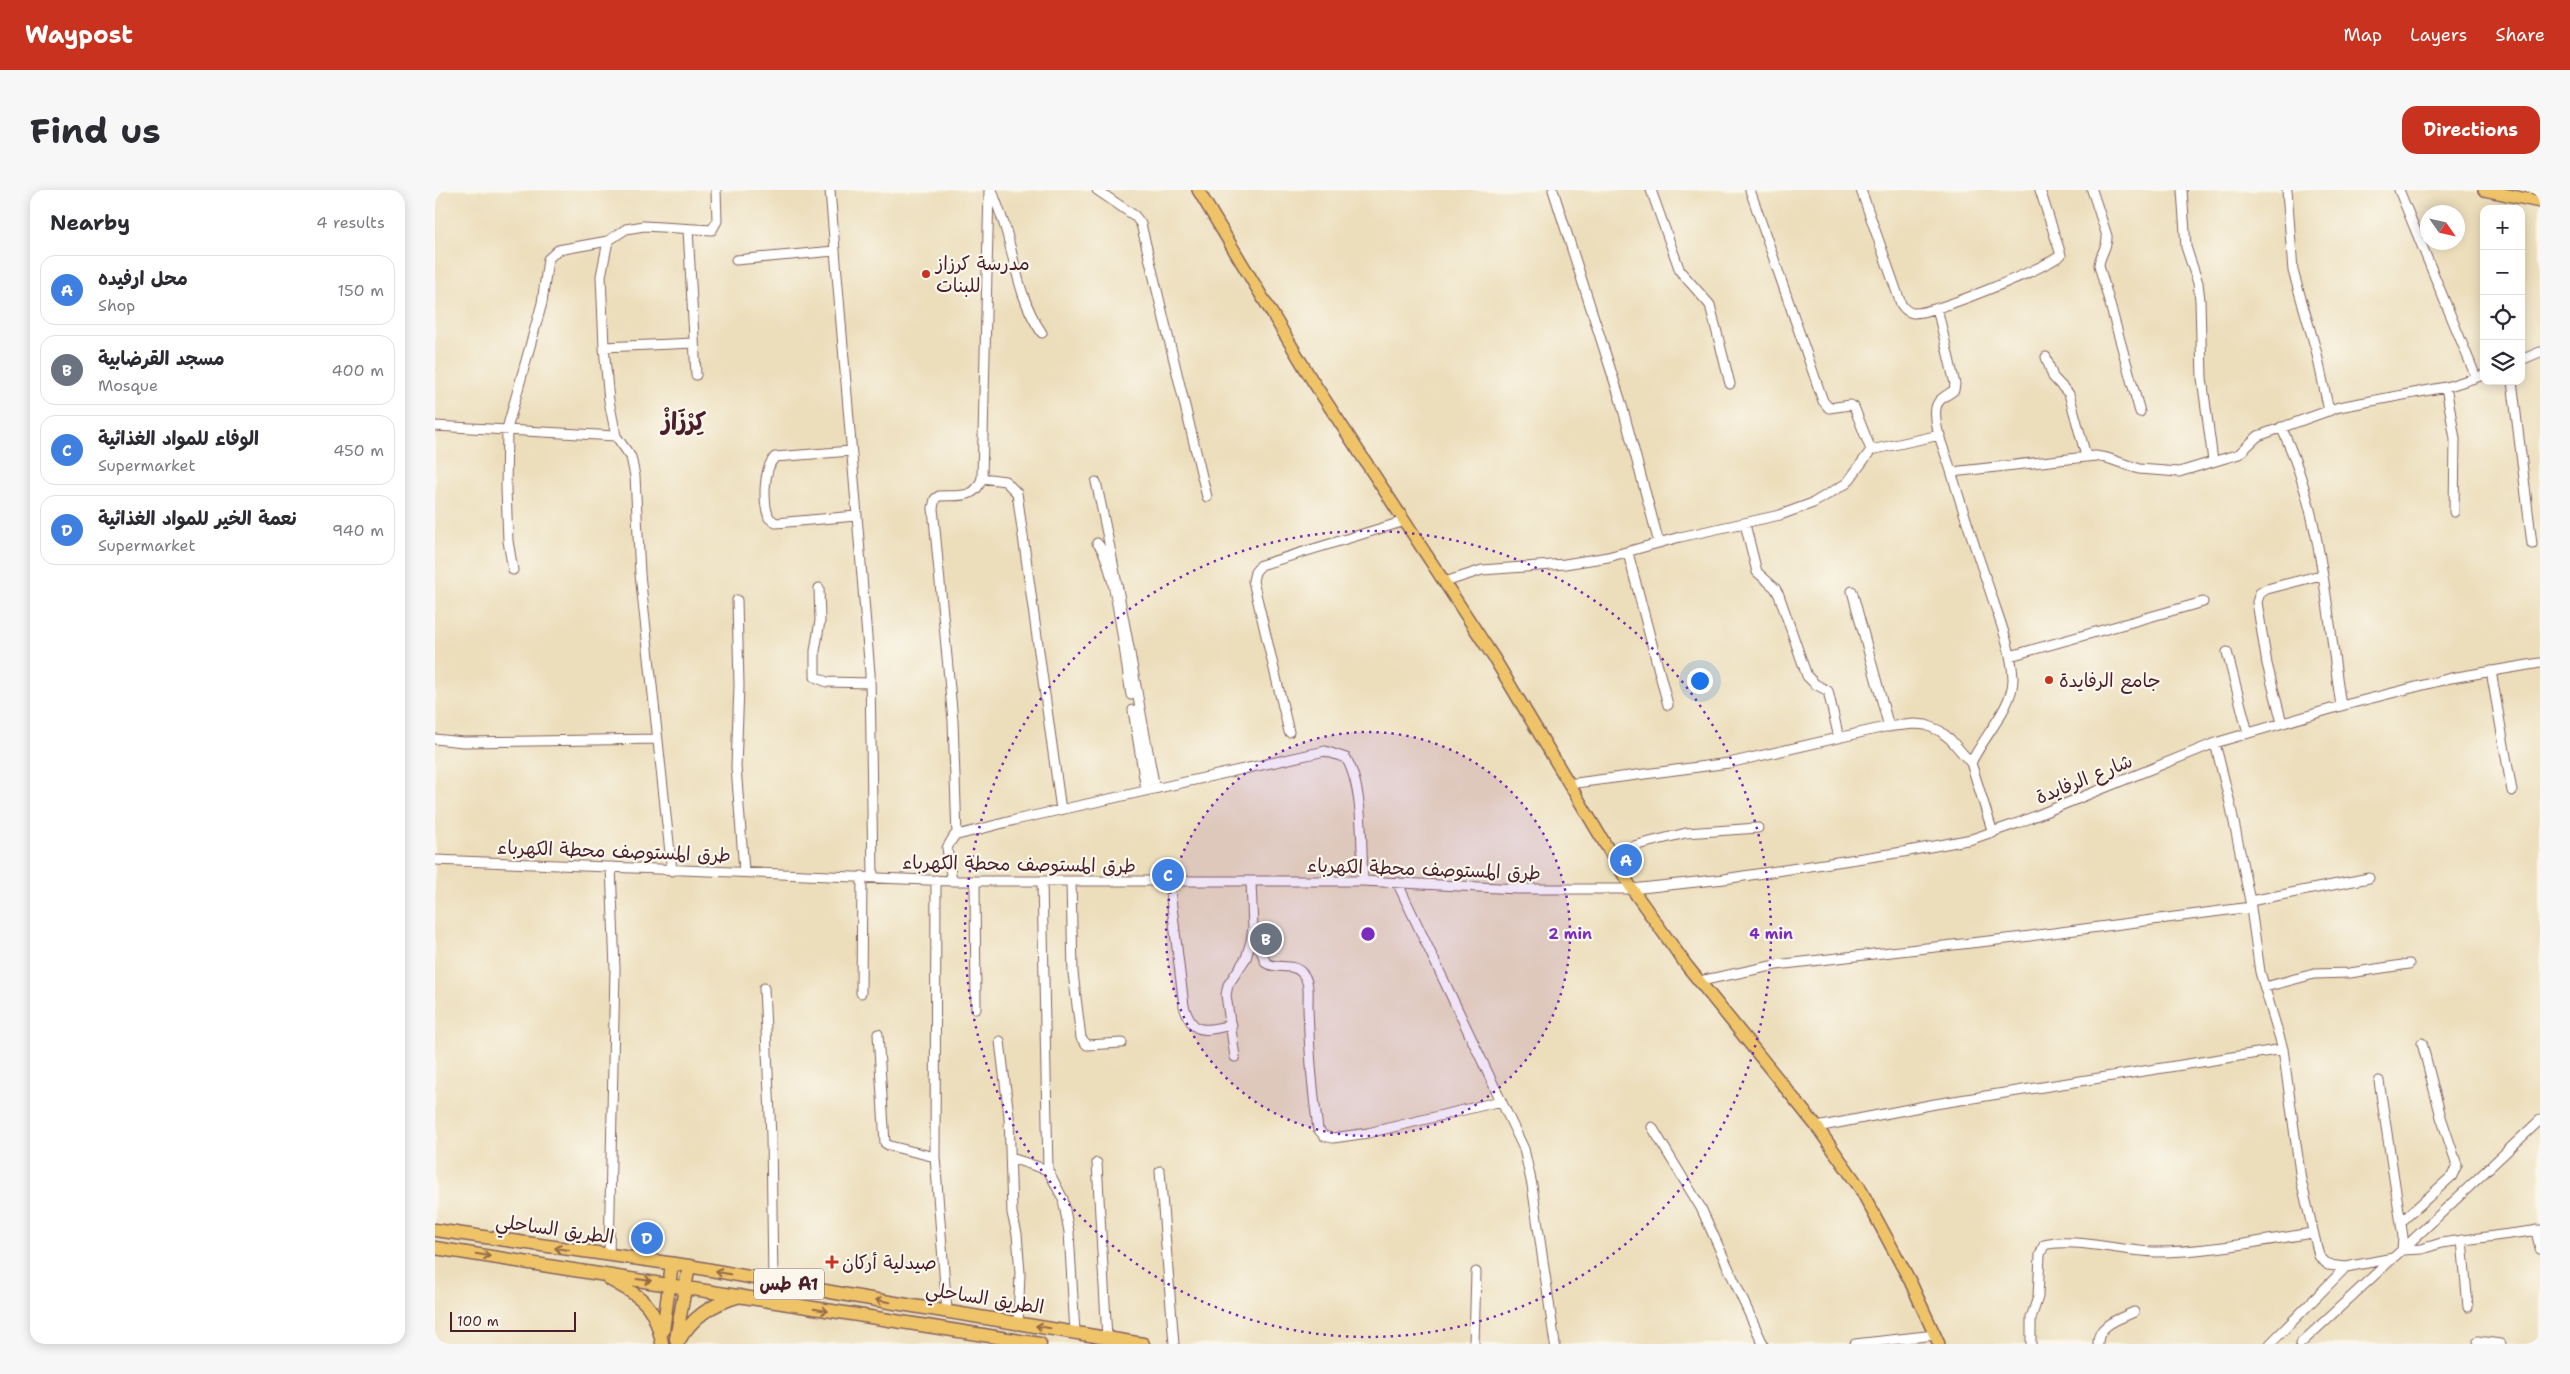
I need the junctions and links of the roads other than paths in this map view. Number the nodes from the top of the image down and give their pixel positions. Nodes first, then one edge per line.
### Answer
1 (716, 190) edge
2 (830, 190) edge
3 (990, 190) edge
4 (1097, 190) edge
5 (1198, 190) edge
6 (1207, 190) edge
7 (1553, 190) edge
8 (1651, 190) edge
9 (1750, 190) edge
10 (1861, 190) edge
11 (2039, 190) edge
12 (2093, 190) edge
13 (2182, 190) edge
14 (2287, 190) edge
15 (2399, 190) edge
16 (2484, 190) edge
17 (2540, 202) edge
18 (688, 229) junction
19 (1224, 230) junction
20 (608, 241) junction
21 (834, 251) junction
22 (736, 260) dead end
23 (1937, 308) junction
24 (1042, 333) dead end
25 (694, 343) junction
26 (604, 347) junction
27 (2540, 352) edge
28 (2046, 357) dead end
29 (2525, 358) edge
30 (696, 375) dead end
31 (2480, 376) edge
32 (1730, 384) dead end
33 (2512, 385) edge
34 (2447, 387) junction
35 (2329, 411) junction
36 (2141, 412) dead end
37 (435, 426) edge
38 (2281, 427) junction
39 (507, 429) junction
40 (1940, 435) junction
41 (616, 436) junction
42 (1871, 450) junction
43 (851, 451) junction
44 (2086, 456) junction
45 (2213, 461) junction
46 (1952, 472) junction
47 (982, 478) junction
48 (1096, 482) dead end
49 (1207, 497) dead end
50 (2454, 512) dead end
51 (856, 516) junction
52 (1405, 521) junction
53 (1745, 524) junction
54 (1097, 543) dead end
55 (1659, 543) junction
56 (2532, 544) dead end
57 (1628, 553) junction
58 (513, 570) dead end
59 (2321, 575) junction
60 (1445, 582) junction
61 (819, 588) dead end
62 (1852, 591) dead end
63 (737, 600) dead end
64 (2203, 602) dead end
65 (2227, 652) dead end
66 (2010, 656) junction
67 (2540, 663) edge
68 (2491, 671) junction
69 (870, 683) junction
70 (1668, 705) dead end
71 (2341, 706) junction
72 (2282, 723) junction
73 (1889, 727) junction
74 (1289, 732) dead end
75 (2248, 733) junction
76 (1839, 738) junction
77 (435, 739) edge
78 (657, 739) junction
79 (2215, 742) junction
80 (1971, 763) junction
81 (1568, 784) junction
82 (1151, 789) junction
83 (2512, 792) dead end
84 (1061, 810) junction
85 (1757, 828) dead end
86 (1993, 832) junction
87 (957, 836) junction
88 (1609, 852) junction
89 (435, 860) edge
90 (611, 867) junction
91 (672, 870) junction
92 (744, 872) junction
93 (862, 876) junction
94 (873, 877) junction
95 (2369, 878) dead end
96 (936, 880) junction
97 (952, 881) junction
98 (975, 881) junction
99 (1042, 881) junction
100 (1363, 881) junction
101 (1071, 882) junction
102 (1169, 882) junction
103 (1251, 882) junction
104 (1397, 882) junction
105 (1632, 889) junction
106 (2250, 904) junction
107 (1253, 931) junction
108 (2409, 964) dead end
109 (1699, 981) junction
110 (2265, 986) junction
111 (764, 988) dead end
112 (861, 993) dead end
113 (976, 1009) dead end
114 (1232, 1025) junction
115 (878, 1034) dead end
116 (1000, 1041) dead end
117 (1122, 1043) dead end
118 (2422, 1043) dead end
119 (2283, 1048) junction
120 (1235, 1057) dead end
121 (2379, 1081) dead end
122 (1501, 1101) junction
123 (2540, 1120) edge
124 (1653, 1127) dead end
125 (1817, 1127) junction
126 (935, 1157) junction
127 (1011, 1158) junction
128 (1097, 1163) dead end
129 (1048, 1170) junction
130 (1160, 1171) dead end
131 (2401, 1222) junction
132 (435, 1230) edge
133 (2538, 1230) edge
134 (2312, 1233) junction
135 (2461, 1240) junction
136 (435, 1248) edge
137 (2540, 1249) edge
138 (2402, 1250) junction
139 (609, 1255) junction
140 (2393, 1258) junction
141 (672, 1264) junction
142 (689, 1266) junction
143 (2346, 1267) junction
144 (1476, 1272) dead end
145 (601, 1275) junction
146 (773, 1281) junction
147 (669, 1284) junction
148 (686, 1286) junction
149 (743, 1296) junction
150 (2468, 1307) dead end
151 (947, 1311) junction
152 (2135, 1312) dead end
153 (1018, 1323) junction
154 (1075, 1332) junction
155 (1107, 1338) junction
156 (1937, 1339) edge
157 (2478, 1341) dead end
158 (669, 1344) edge
159 (1036, 1344) edge
160 (1143, 1344) edge
161 (1174, 1344) edge
162 (1474, 1344) edge
163 (1555, 1344) edge
164 (1763, 1344) edge
165 (1855, 1344) edge
166 (2031, 1344) edge
167 (2098, 1344) edge
168 (2270, 1344) edge
169 (2300, 1344) edge
170 (2500, 1344) edge

1 - 18 street
2 - 21 street
3 - 24 street
3 - 47 street
4 - 49 street
5 - 19 main road
6 - 19 main road
7 - 55 street
8 - 32 street
9 - 42 street
10 - 23 street
11 - 23 street
12 - 36 street
13 - 45 street
14 - 35 street
15 - 31 street
16 - 17 main road
18 - 20 street
18 - 25 street
19 - 52 main road
20 - 26 street
20 - 39 street
21 - 22 street
21 - 43 street
23 - 40 street
25 - 26 street
25 - 30 street
26 - 41 street
27 - 29 street
28 - 44 street
31 - 34 street
33 - 56 street
34 - 35 street
34 - 50 street
35 - 38 street
37 - 39 street
38 - 45 street
38 - 59 street
39 - 41 street
39 - 58 street
40 - 42 street
40 - 46 street
41 - 78 street
42 - 53 street
43 - 51 street
43 - 51 street
44 - 45 street
44 - 46 street
46 - 66 street
47 - 84 street
47 - 87 street
48 - 82 street
51 - 69 street
52 - 60 main road
52 - 74 street
53 - 55 street
53 - 76 street
54 - 82 street
55 - 57 street
57 - 60 street
57 - 70 street
59 - 71 street
59 - 72 street
60 - 81 main road
61 - 69 street
62 - 73 street
63 - 92 street
64 - 66 street
65 - 75 street
66 - 80 street
67 - 68 street, شارع الرفايدة
68 - 71 street, شارع الرفايدة
68 - 83 street
69 - 94 street
71 - 72 street, شارع الرفايدة
72 - 75 street, شارع الرفايدة
73 - 76 street
73 - 80 street
75 - 79 street, شارع الرفايدة
76 - 81 street
77 - 78 street
78 - 91 street
79 - 86 street, شارع الرفايدة
79 - 106 street
80 - 86 street
81 - 88 main road
82 - 84 street
82 - 100 street
84 - 87 street
85 - 88 street
86 - 105 street, شارع الرفايدة
87 - 97 street
88 - 105 main road
89 - 90 street, طرق المستوصف محطة الكهرباء
90 - 91 street, طرق المستوصف محطة الكهرباء
90 - 139 street
91 - 92 street, طرق المستوصف محطة الكهرباء
92 - 93 street, طرق المستوصف محطة الكهرباء
93 - 94 street, طرق المستوصف محطة الكهرباء
93 - 112 street
94 - 96 street, طرق المستوصف محطة الكهرباء
95 - 106 street
96 - 97 street, طرق المستوصف محطة الكهرباء
96 - 126 street
97 - 98 street, طرق المستوصف محطة الكهرباء
98 - 99 street, طرق المستوصف محطة الكهرباء
98 - 113 street
99 - 101 street, طرق المستوصف محطة الكهرباء
99 - 129 street
100 - 103 street, طرق المستوصف محطة الكهرباء
100 - 104 street, طرق المستوصف محطة الكهرباء
101 - 102 street, طرق المستوصف محطة الكهرباء
101 - 117 street
102 - 103 street, طرق المستوصف محطة الكهرباء
102 - 114 street
103 - 107 street
104 - 105 street, طرق المستوصف محطة الكهرباء
104 - 122 street
105 - 109 main road
106 - 109 street
106 - 110 street
107 - 114 street
107 - 122 street
108 - 110 street
109 - 125 main road
110 - 119 street
111 - 146 street
114 - 120 street
115 - 126 street
116 - 127 street
118 - 131 street
119 - 125 street
119 - 134 street
121 - 131 street
122 - 163 street
123 - 138 street
124 - 164 street
125 - 156 main road
126 - 151 street
127 - 129 street
127 - 153 street
128 - 155 street
129 - 154 street
130 - 161 street
131 - 138 street
139 -> 132 highway, الطريق الساحلي / طس A1
133 - 135 street
133 - 137 street
134 - 143 street
134 - 166 street
135 - 138 street
135 - 150 street
136 -> 145 highway, الطريق الساحلي / طس A1
138 - 140 street
139 - 141 highway, الطريق الساحلي / طس A1
140 - 143 street
140 - 169 street
141 - 142 highway, الطريق الساحلي / طس A1
141 - 147 highway
146 -> 142 highway, الطريق الساحلي / طس A1
142 - 148 highway
143 - 168 street
144 - 162 street
145 -> 147 highway, الطريق الساحلي / طس A1
145 - 158 highway
151 -> 146 highway, الطريق الساحلي / طس A1
147 - 148 highway, الطريق الساحلي / طس A1
147 - 158 highway
148 - 149 highway, الطريق الساحلي / طس A1
148 - 158 highway
149 - 158 highway
149 -> 159 highway, الطريق الساحلي / طس A1
151 - 153 highway, الطريق الساحلي / طس A1
152 - 167 street
154 -> 153 highway, الطريق الساحلي / طس A1
154 - 155 highway, الطريق الساحلي / طس A1
155 - 160 highway, الطريق الساحلي / طس A1
156 - 165 street
157 - 170 street

